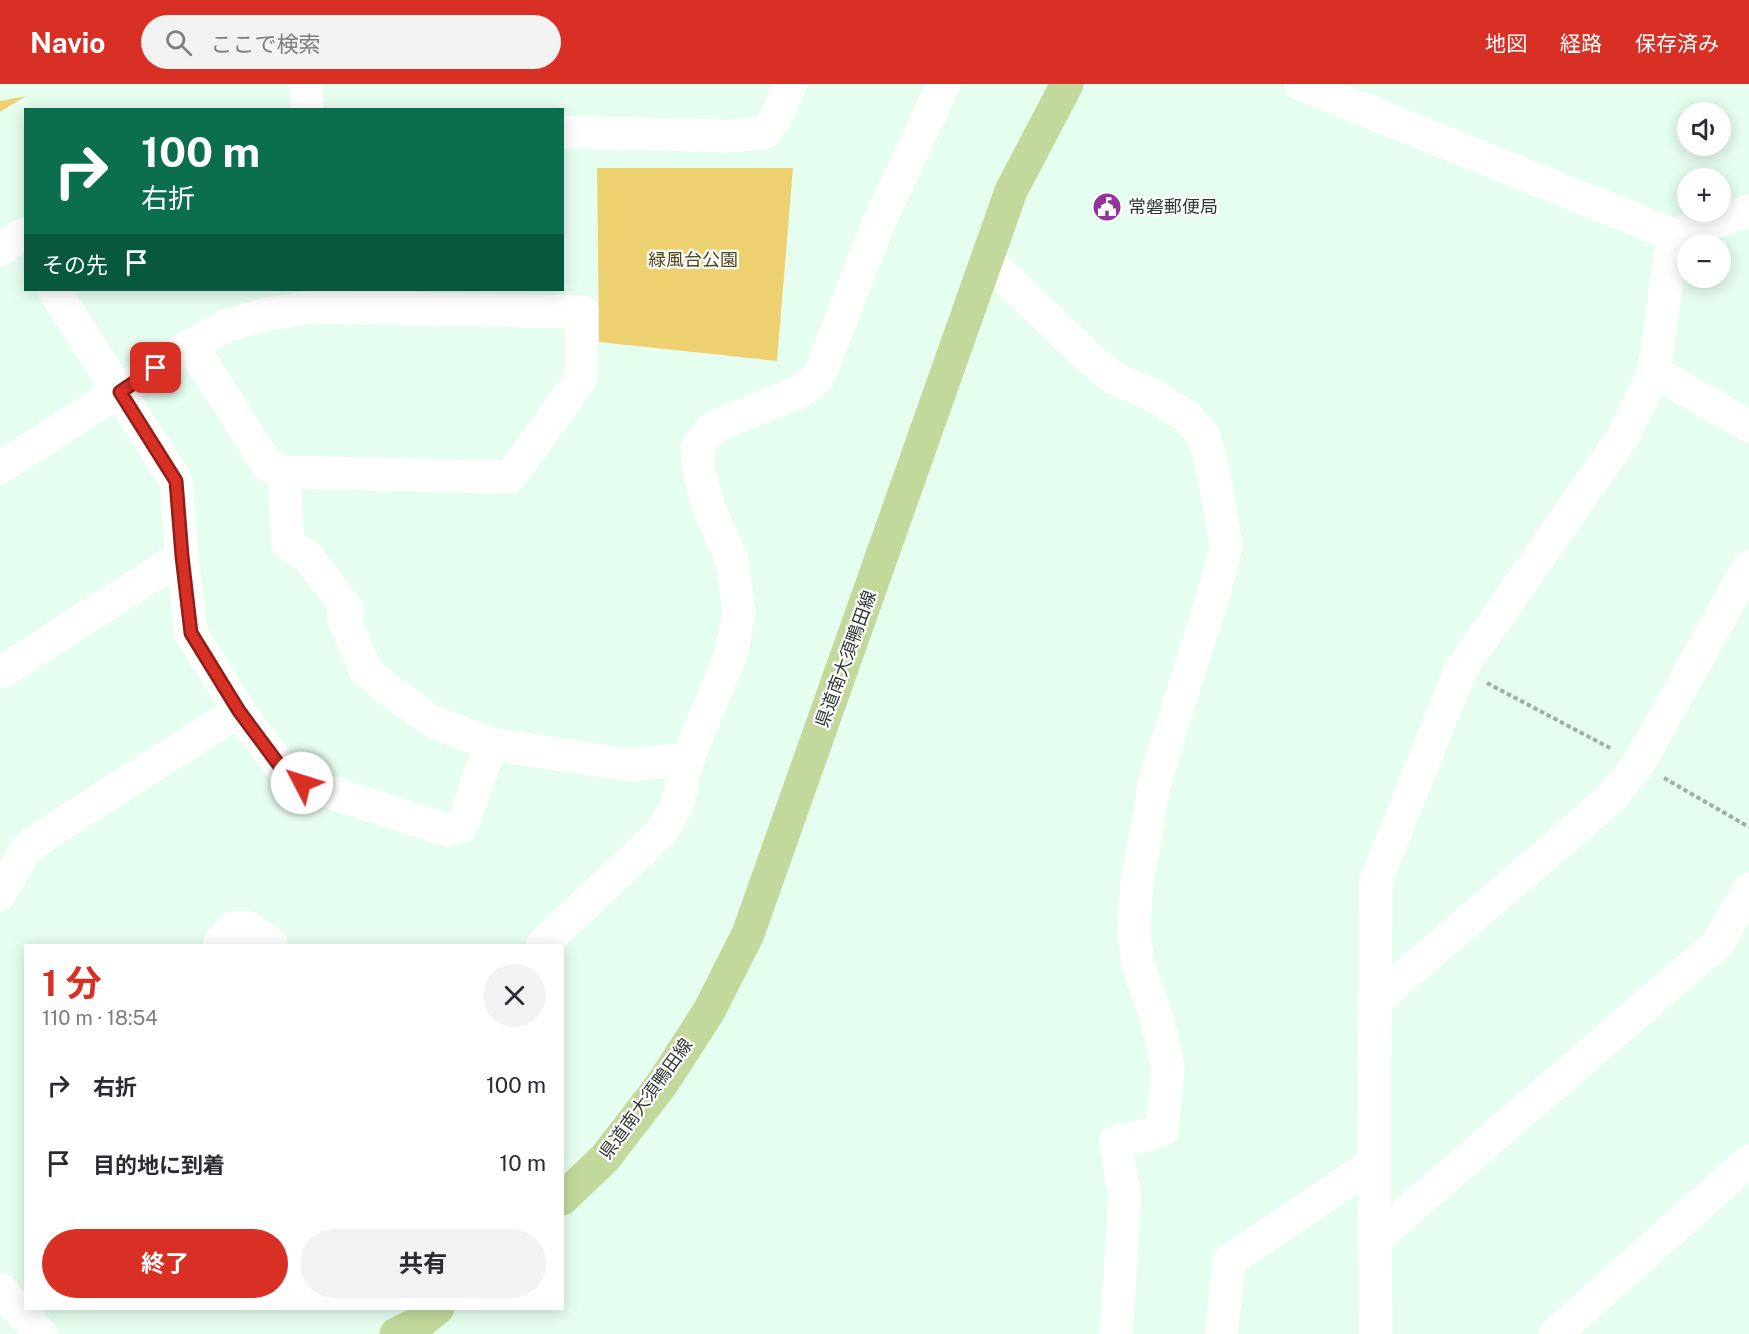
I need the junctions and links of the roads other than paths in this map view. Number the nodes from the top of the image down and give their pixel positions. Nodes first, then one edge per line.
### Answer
1 (306, 84) edge
2 (790, 84) edge
3 (944, 84) edge
4 (1067, 84) edge
5 (1301, 84) edge
6 (307, 108) edge
7 (564, 132) edge
8 (1749, 211) edge
9 (1673, 235) junction
10 (987, 260) junction
11 (55, 291) edge
12 (191, 345) junction
13 (1654, 372) junction
14 (120, 392) junction
15 (1749, 426) edge
16 (0, 468) edge
17 (284, 472) junction
18 (182, 556) junction
19 (1749, 566) edge
20 (0, 673) edge
21 (239, 711) junction
22 (491, 744) junction
23 (688, 759) junction
24 (1749, 889) edge
25 (0, 894) edge
26 (220, 944) edge
27 (271, 944) edge
28 (543, 944) edge
29 (1374, 1002) junction
30 (1749, 1161) edge
31 (1374, 1162) junction
32 (564, 1197) edge
33 (1374, 1240) junction
34 (0, 1290) edge
35 (41, 1334) edge
36 (1116, 1334) edge
37 (1221, 1334) edge
38 (1376, 1334) edge
39 (1554, 1334) edge

1 - 6 street
2 - 7 street
3 - 23 street
4 - 10 main road, 県道南大須鴨田線
5 - 9 street
8 - 9 street
9 - 13 street
10 - 32 main road, 県道南大須鴨田線
10 - 36 street
11 - 14 street
12 - 14 street
12 - 17 street
12 - 17 street
13 - 15 street
13 - 29 street
14 - 16 street
14 - 18 street
17 - 22 street
18 - 20 street
18 - 21 street
19 - 29 street
21 - 22 street
21 - 25 street
22 - 23 street
23 - 28 street
24 - 33 street
26 - 27 street
29 - 31 street
30 - 39 street
31 - 33 street
31 - 37 street
33 - 38 street
34 - 35 street

